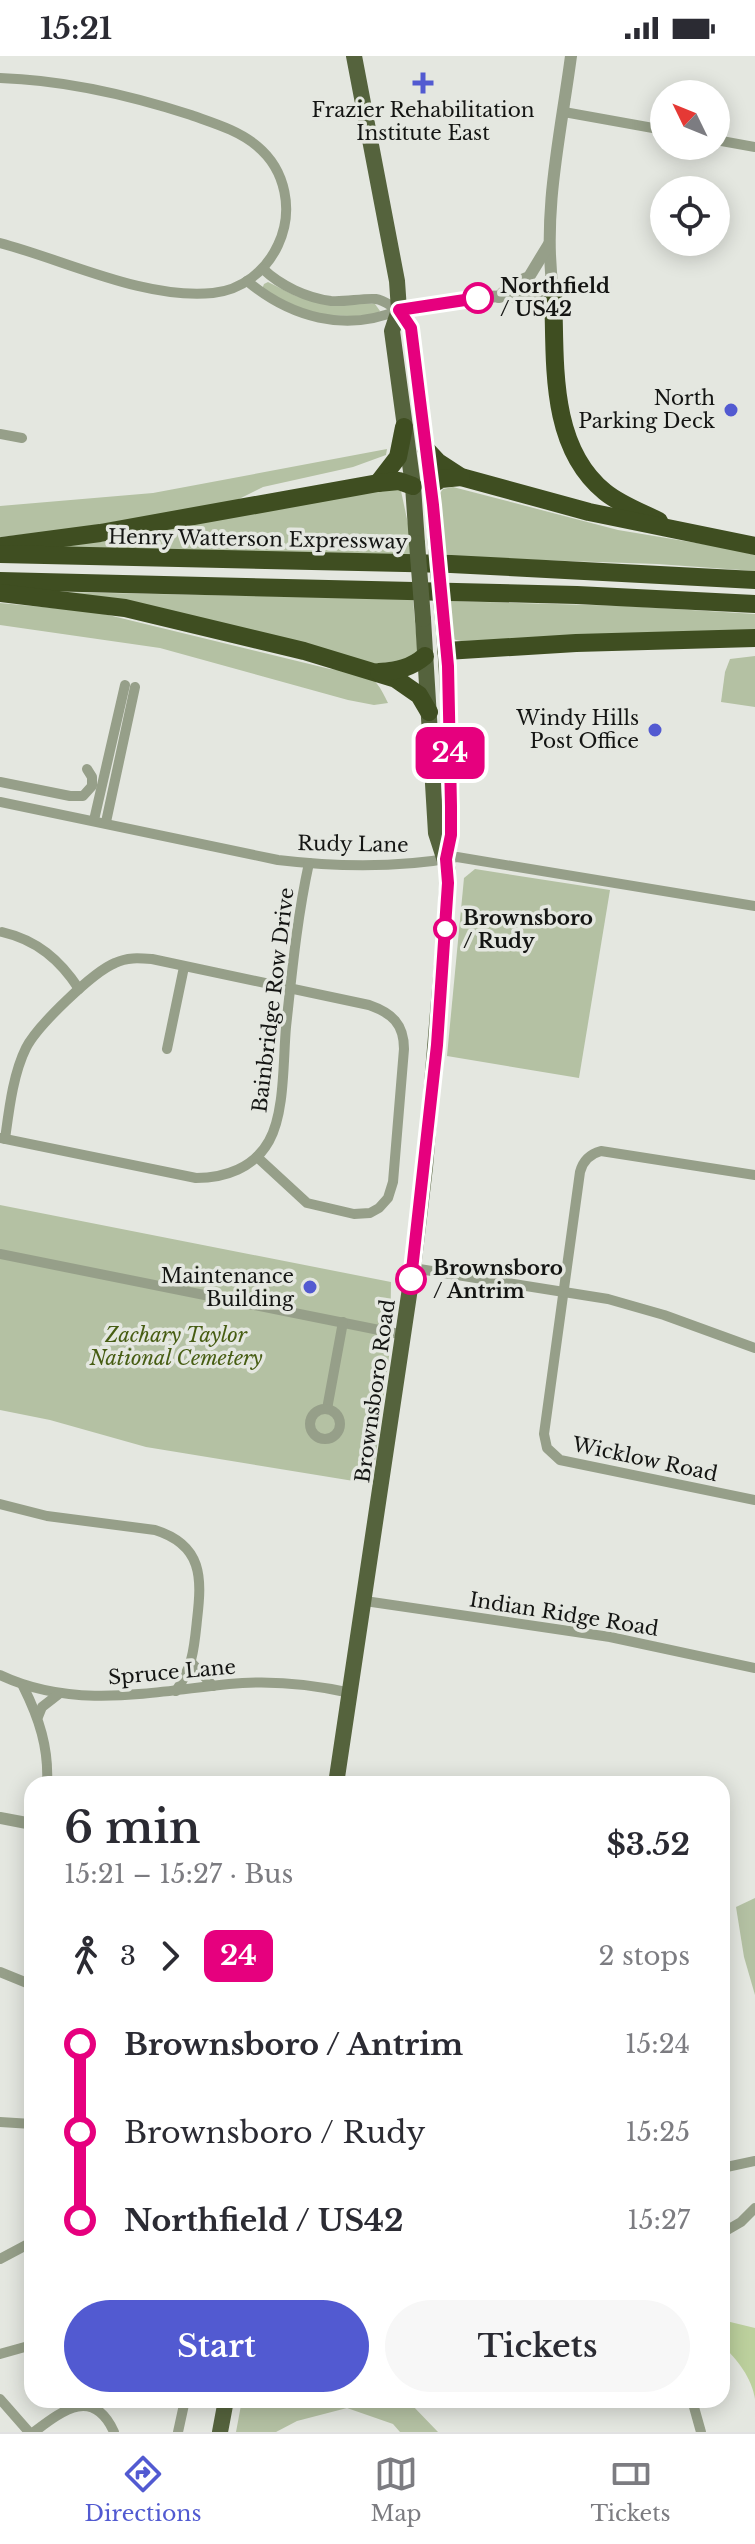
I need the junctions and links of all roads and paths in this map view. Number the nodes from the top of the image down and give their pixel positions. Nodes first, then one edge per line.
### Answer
1 (354, 56) edge
2 (571, 56) edge
3 (0, 78) edge
4 (564, 112) junction
5 (650, 127) edge
6 (730, 143) edge
7 (755, 147) edge
8 (0, 243) edge
9 (549, 243) junction
10 (255, 275) junction
11 (553, 290) junction
12 (499, 297) junction
13 (399, 310) junction
14 (404, 427) junction
15 (0, 434) edge
16 (22, 438) dead end
17 (426, 449) junction
18 (461, 477) junction
19 (378, 483) junction
20 (422, 486) junction
21 (684, 532) junction
22 (755, 546) edge
23 (0, 547) edge
24 (0, 554) edge
25 (755, 580) edge
26 (0, 581) edge
27 (0, 593) edge
28 (755, 604) edge
29 (755, 638) edge
30 (446, 651) junction
31 (425, 656) junction
32 (376, 672) junction
33 (429, 712) junction
34 (87, 769) dead end
35 (0, 782) edge
36 (0, 802) edge
37 (94, 820) junction
38 (106, 822) junction
39 (446, 859) junction
40 (309, 863) junction
41 (755, 906) edge
42 (2, 932) dead end
43 (184, 967) junction
44 (290, 988) junction
45 (79, 989) junction
46 (167, 1049) dead end
47 (2, 1138) edge
48 (257, 1157) junction
49 (755, 1175) edge
50 (0, 1254) edge
51 (413, 1268) junction
52 (563, 1292) junction
53 (343, 1322) junction
54 (404, 1335) junction
55 (755, 1348) edge
56 (327, 1409) dead end
57 (755, 1500) edge
58 (0, 1504) edge
59 (365, 1601) junction
60 (192, 1663) junction
61 (755, 1668) edge
62 (0, 1675) edge
63 (23, 1686) junction
64 (213, 1686) junction
65 (176, 1691) junction
66 (60, 1693) junction
67 (351, 1693) junction
68 (38, 1717) junction
69 (47, 1776) edge
70 (337, 1776) edge
71 (0, 1818) edge
72 (24, 1822) edge
73 (0, 1972) edge
74 (24, 1982) edge
75 (0, 2122) edge
76 (24, 2124) edge
77 (755, 2161) edge
78 (730, 2166) edge
79 (755, 2208) edge
80 (730, 2228) edge
81 (24, 2246) edge
82 (0, 2259) edge
83 (24, 2347) edge
84 (0, 2354) edge
85 (0, 2399) edge
86 (74, 2408) edge
87 (90, 2408) edge
88 (183, 2408) edge
89 (224, 2408) edge
90 (694, 2408) edge
91 (31, 2432) edge
92 (114, 2432) edge
93 (178, 2432) edge
94 (220, 2432) edge
95 (701, 2432) edge

1 - 13 main road
2 - 4 street
3 - 10 street
4 - 5 street
4 - 9 street
6 - 7 street
8 - 10 street
9 - 11 street
9 - 12 street
10 - 13 street
10 - 13 street
11 - 12 street
11 - 21 highway
12 - 13 street
13 - 14 main road, Brownsboro Road
13 - 17 main road, Brownsboro Road
14 - 19 highway
14 - 20 main road, Brownsboro Road
15 - 16 street
17 - 18 highway
17 - 20 main road, Brownsboro Road
18 - 20 highway
18 - 21 highway
19 - 20 highway
19 - 23 highway
20 - 30 main road, Brownsboro Road, bridge
20 - 31 main road, Brownsboro Road, bridge
21 - 22 highway
24 - 25 highway, Henry Watterson Expressway
26 - 28 highway
27 - 32 highway
29 - 30 highway
30 - 31 main road
30 - 39 main road, Brownsboro Road
31 - 32 highway
31 - 33 main road, Brownsboro Road
32 - 33 highway
33 - 39 main road, Brownsboro Road
34 - 35 street
36 - 37 street, Rudy Lane
37 - 38 street, Rudy Lane
37 - 38 street
38 - 40 street, Rudy Lane
39 - 40 street, Rudy Lane
39 - 41 street, Rudy Lane
39 - 51 main road, Brownsboro Road
40 - 44 street, Bainbridge Row Drive
42 - 45 street
43 - 44 street
43 - 45 street
43 - 46 street
44 - 48 street, Bainbridge Row Drive
44 - 48 street
45 - 47 street
47 - 48 street
49 - 52 street
50 - 53 street
51 - 52 street
51 - 54 main road, Brownsboro Road
52 - 55 street
52 - 57 street, Wicklow Road
53 - 54 street
53 - 56 street
54 - 59 main road, Brownsboro Road
58 - 60 street
59 - 61 street, Indian Ridge Road
59 - 67 main road, Brownsboro Road
60 - 64 street
60 - 65 street
62 - 63 street, Spruce Lane
63 - 66 street, Spruce Lane
63 - 68 street
64 - 65 street, Spruce Lane
64 - 67 street, Spruce Lane
65 - 66 street, Spruce Lane
66 - 68 street
67 - 70 main road, Brownsboro Road
68 - 69 street
71 - 72 street
73 - 74 street
75 - 76 street
77 - 78 street
79 - 80 street
81 - 82 street
83 - 84 street
85 - 91 street
86 - 91 street
87 - 92 street
88 - 93 street
89 - 94 main road
90 - 95 street

